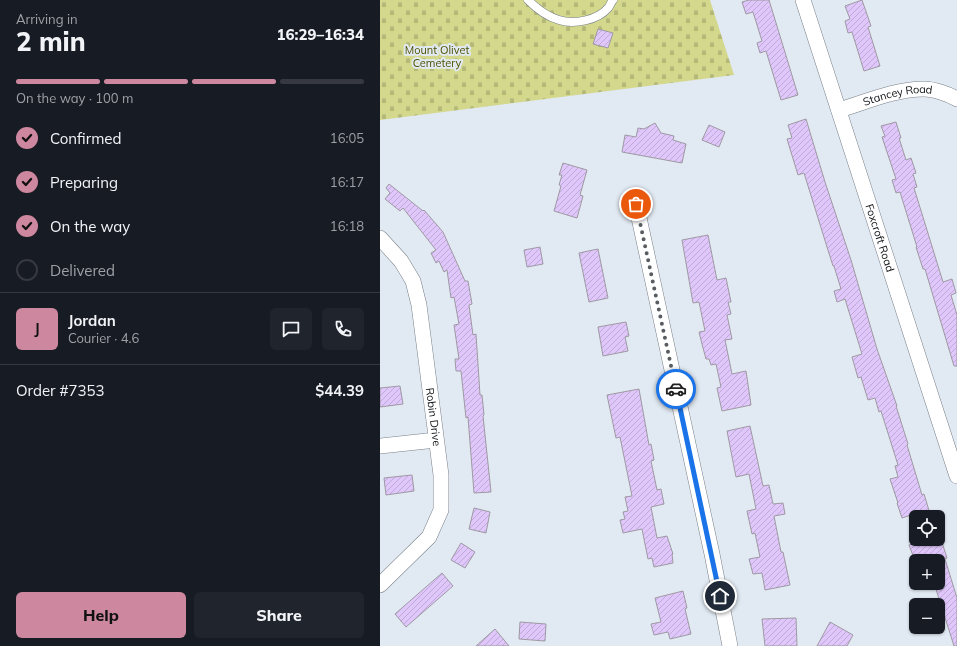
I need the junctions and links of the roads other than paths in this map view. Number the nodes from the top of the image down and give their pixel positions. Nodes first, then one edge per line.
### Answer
1 (528, 0) edge
2 (613, 0) edge
3 (803, 0) edge
4 (957, 99) edge
5 (839, 110) junction
6 (636, 204) dead end
7 (380, 238) edge
8 (436, 440) junction
9 (380, 446) edge
10 (957, 476) edge
11 (380, 585) edge
12 (730, 646) edge

1 - 2 lane
3 - 5 street, Foxcroft Road
4 - 5 street, Stancey Road
5 - 10 street, Foxcroft Road
6 - 12 street
7 - 8 street, Robin Drive
8 - 9 street
8 - 11 street, Robin Drive

